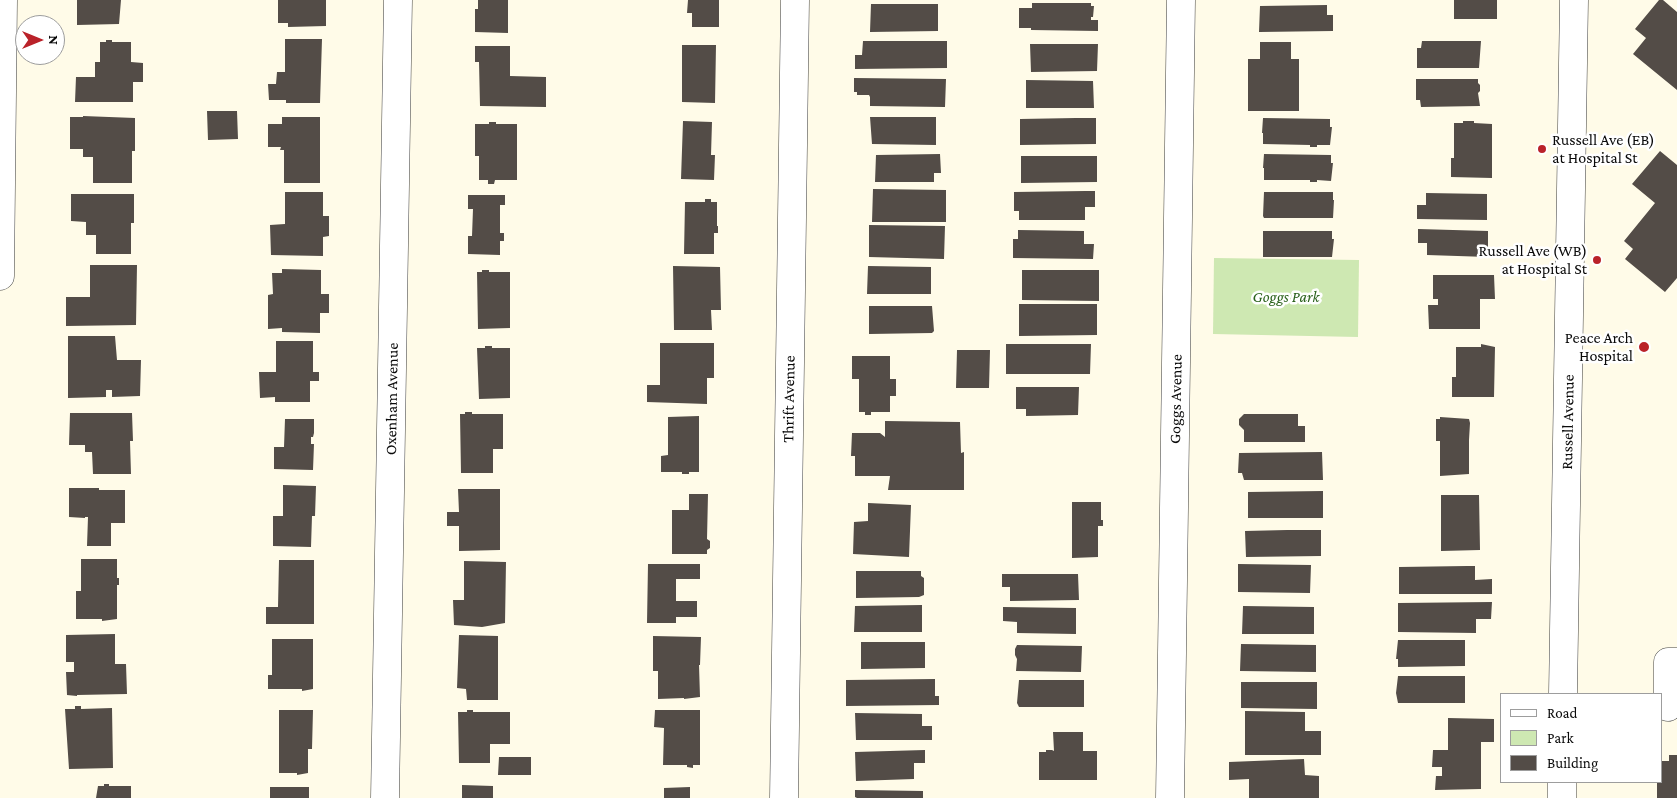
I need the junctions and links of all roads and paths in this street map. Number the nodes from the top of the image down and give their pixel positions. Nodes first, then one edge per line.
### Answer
1 (3, 0) edge
2 (398, 0) edge
3 (795, 0) edge
4 (1182, 0) edge
5 (1574, 0) edge
6 (0, 276) edge
7 (1677, 662) edge
8 (1563, 693) edge
9 (1669, 707) edge
10 (1562, 783) edge
11 (386, 798) edge
12 (784, 798) edge
13 (1170, 798) edge
14 (1562, 798) edge

1 - 6 street
2 - 11 street, Oxenham Avenue
3 - 12 street, Thrift Avenue
4 - 13 street, Goggs Avenue
5 - 8 street, Russell Avenue
7 - 9 street
10 - 14 street

